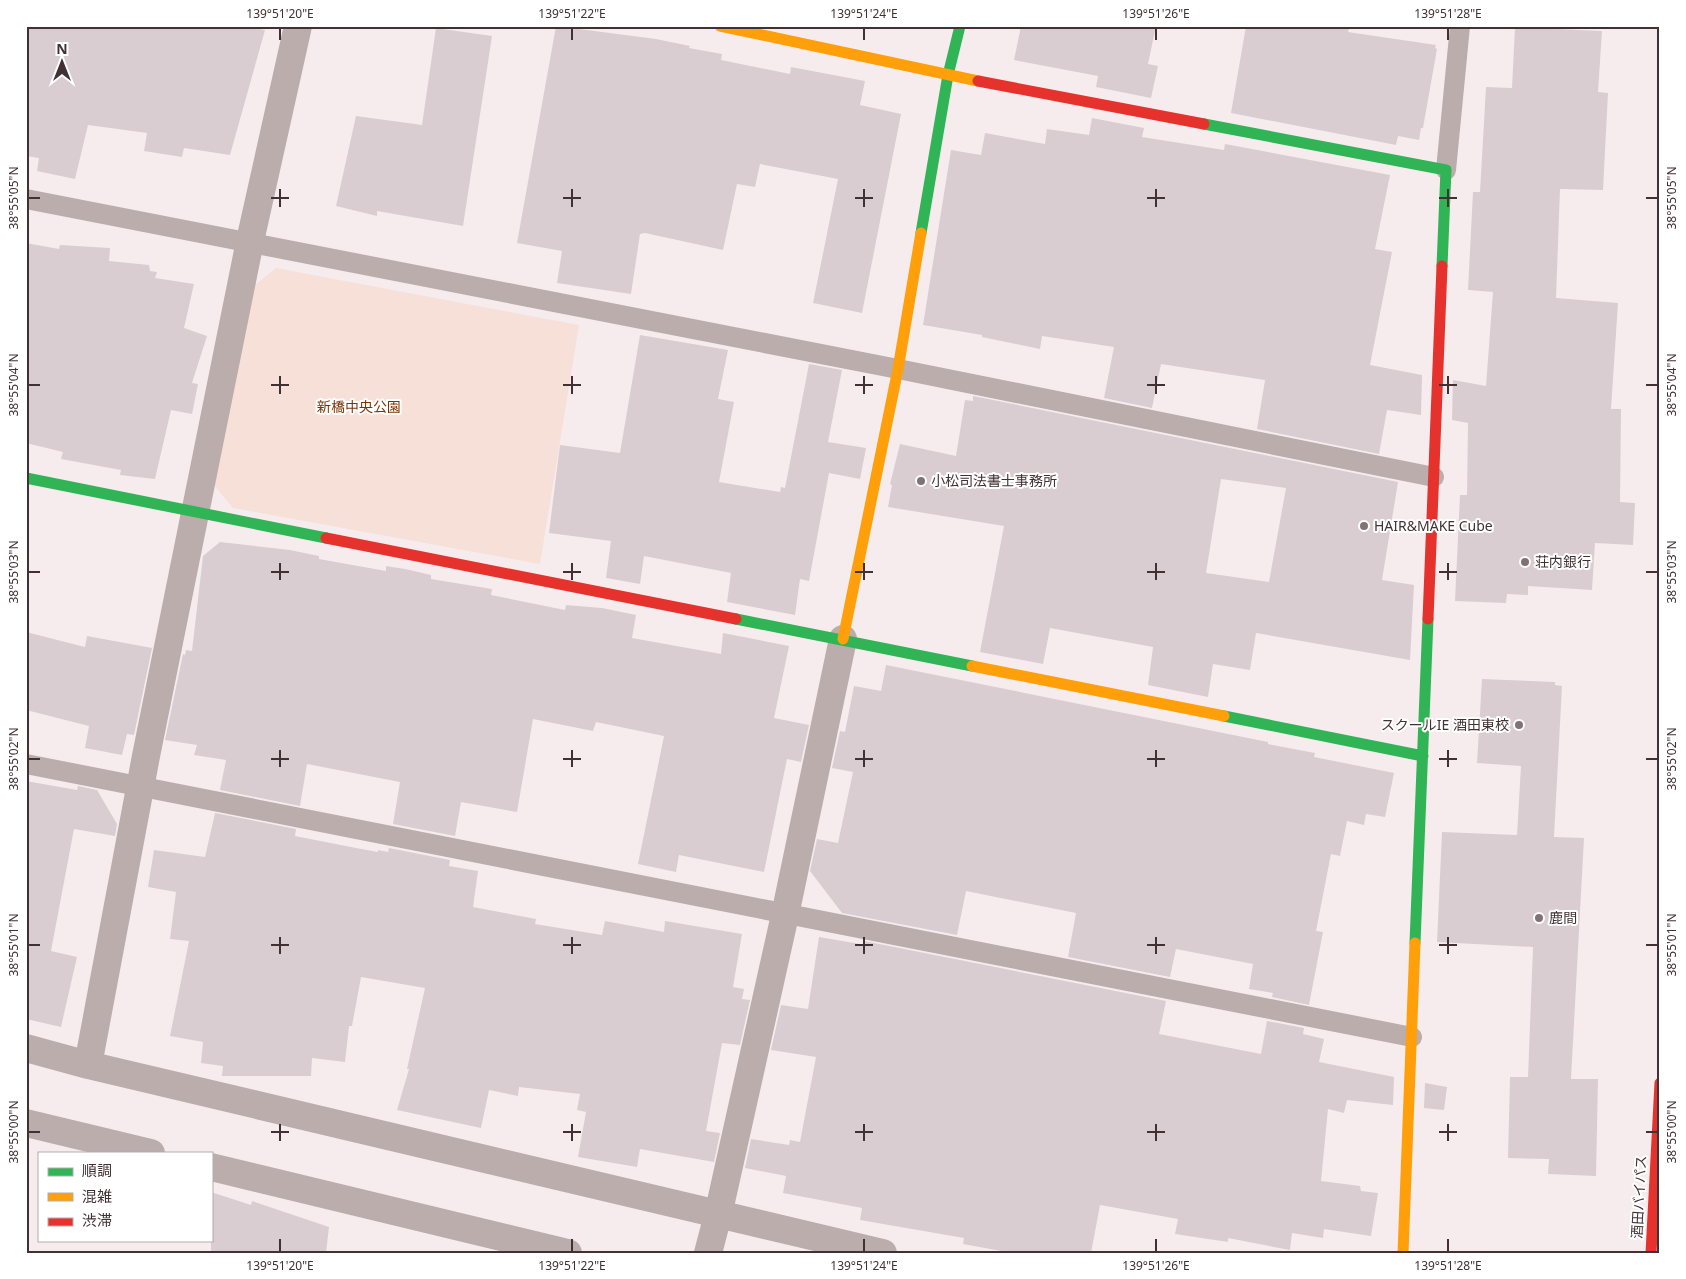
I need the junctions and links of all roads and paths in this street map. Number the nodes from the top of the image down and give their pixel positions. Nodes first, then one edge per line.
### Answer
1 (298, 26) edge
2 (960, 26) edge
3 (1460, 26) edge
4 (727, 27) edge
5 (948, 75) junction
6 (1446, 170) junction
7 (26, 199) edge
8 (250, 241) junction
9 (898, 369) junction
10 (1434, 477) junction
11 (26, 478) edge
12 (197, 512) junction
13 (842, 639) junction
14 (1423, 756) junction
15 (26, 764) edge
16 (140, 786) junction
17 (785, 915) junction
18 (1412, 1036) junction
19 (26, 1048) edge
20 (88, 1066) junction
21 (1660, 1082) edge
22 (26, 1123) edge
23 (147, 1152) edge
24 (212, 1167) edge
25 (718, 1216) junction
26 (568, 1253) edge
27 (708, 1253) edge
28 (882, 1253) edge
29 (1403, 1253) edge
30 (1651, 1253) edge

1 - 8 street
2 - 5 main road
3 - 6 lane
4 - 5 main road
5 - 6 main road
5 - 9 main road
6 - 10 main road
7 - 8 lane
8 - 9 lane
8 - 12 street
9 - 10 lane
9 - 13 main road
10 - 14 main road
11 - 12 main road
12 - 13 main road
12 - 16 street
13 - 14 main road
13 - 17 street
14 - 18 main road
15 - 16 lane
16 - 17 lane
16 - 20 street
17 - 18 lane
17 - 25 street
18 - 29 main road
19 - 20 street
20 - 25 street
21 - 30 main road, 酒田バイパス
22 - 23 street
24 - 26 street
25 - 27 street
25 - 28 street

